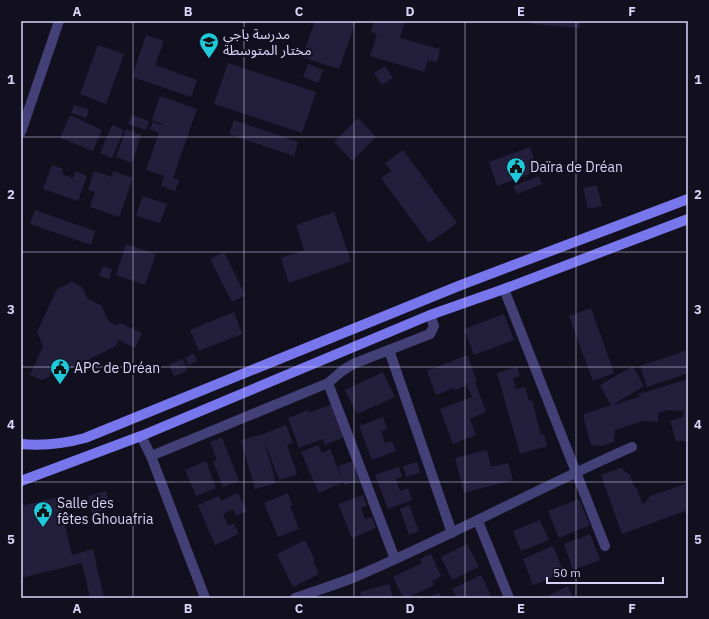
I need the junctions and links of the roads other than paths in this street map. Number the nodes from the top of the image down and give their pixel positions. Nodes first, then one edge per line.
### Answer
1 (59, 21) edge
2 (21, 132) edge
3 (688, 198) edge
4 (688, 219) edge
5 (504, 289) junction
6 (430, 315) junction
7 (389, 350) junction
8 (328, 384) junction
9 (141, 436) junction
10 (21, 444) edge
11 (632, 447) dead end
12 (151, 456) junction
13 (576, 472) junction
14 (21, 481) edge
15 (478, 521) junction
16 (452, 533) junction
17 (605, 546) dead end
18 (395, 559) junction
19 (205, 598) edge
20 (295, 598) edge
21 (509, 598) edge

1 - 2 street
3 - 10 main road
4 - 5 main road
5 - 6 main road
5 - 13 street
6 - 7 street
6 - 9 main road
7 - 8 street
7 - 16 street
8 - 12 street
8 - 18 street
9 - 12 street
9 - 14 main road
11 - 13 street
12 - 19 street
13 - 15 street
13 - 17 street
15 - 16 street
15 - 21 street
16 - 18 street
18 - 20 street

